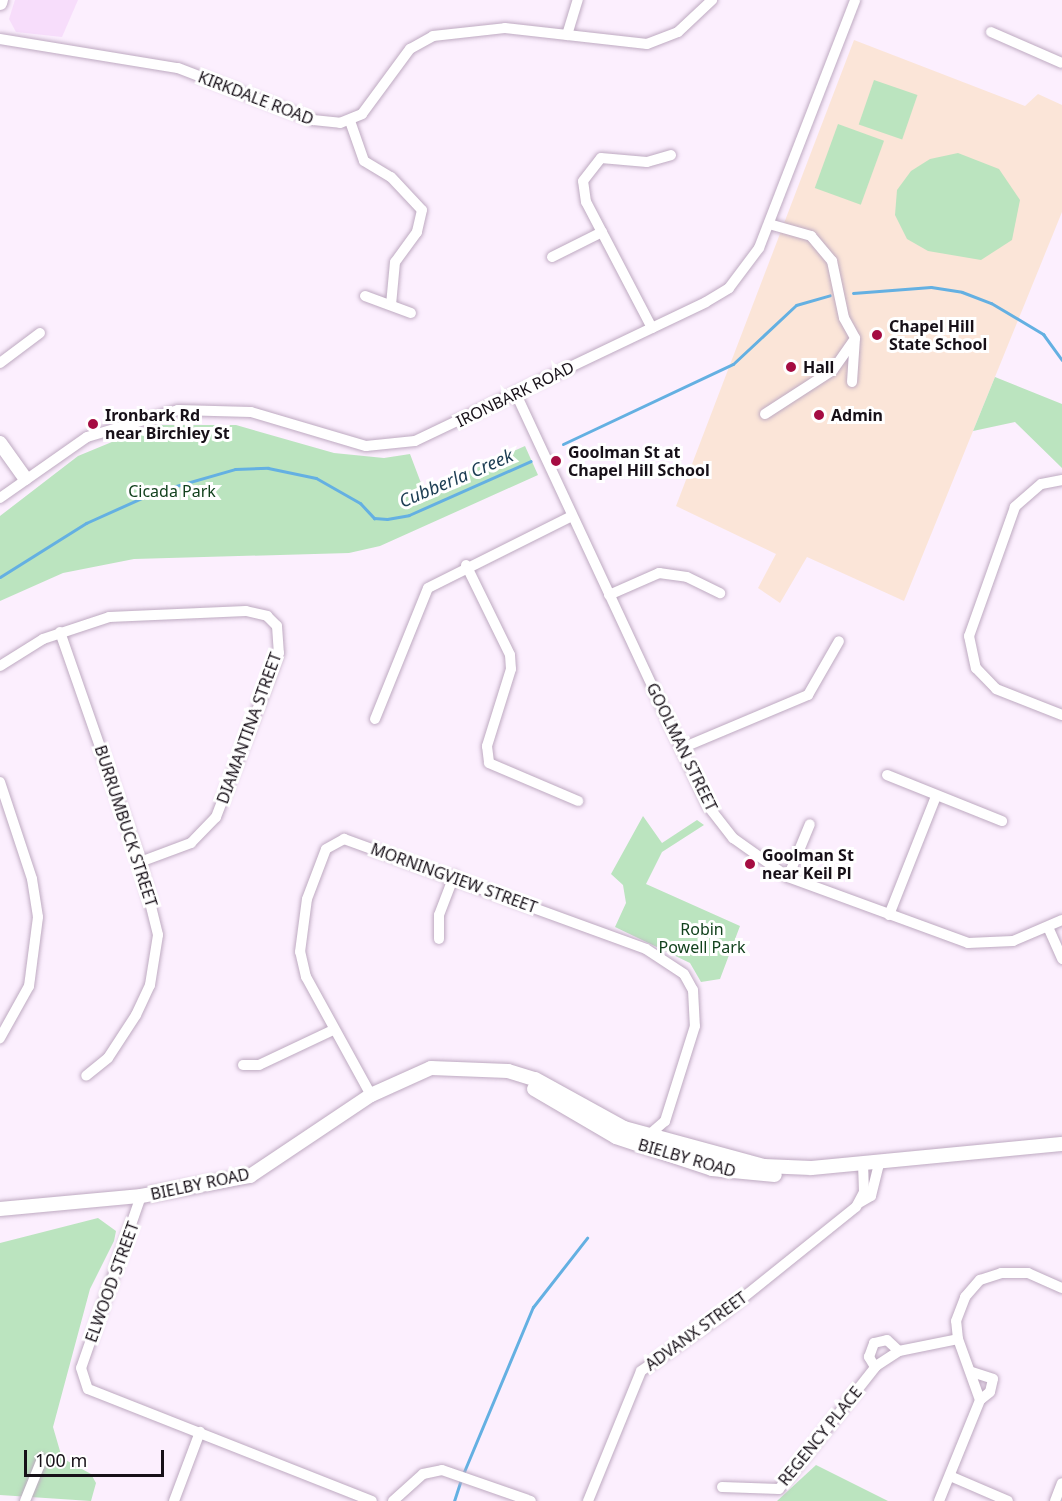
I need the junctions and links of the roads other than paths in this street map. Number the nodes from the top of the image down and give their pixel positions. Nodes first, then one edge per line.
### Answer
1 (578, 0) edge
2 (712, 0) edge
3 (855, 0) edge
4 (991, 32) dead end
5 (567, 35) junction
6 (0, 39) edge
7 (1062, 63) edge
8 (350, 121) junction
9 (671, 155) dead end
10 (769, 224) junction
11 (602, 232) junction
12 (552, 258) dead end
13 (365, 296) dead end
14 (391, 305) junction
15 (411, 313) dead end
16 (652, 328) junction
17 (40, 333) dead end
18 (855, 338) junction
19 (0, 363) edge
20 (852, 382) dead end
21 (516, 394) junction
22 (765, 414) dead end
23 (0, 443) edge
24 (25, 478) junction
25 (1062, 480) edge
26 (0, 498) edge
27 (572, 516) junction
28 (466, 565) junction
29 (720, 593) dead end
30 (609, 595) junction
31 (60, 632) junction
32 (839, 641) dead end
33 (0, 666) edge
34 (1062, 715) edge
35 (375, 719) dead end
36 (682, 748) junction
37 (887, 776) dead end
38 (0, 782) edge
39 (935, 799) junction
40 (578, 801) dead end
41 (1002, 821) dead end
42 (810, 824) dead end
43 (140, 862) junction
44 (454, 876) junction
45 (788, 877) junction
46 (889, 915) junction
47 (1062, 920) edge
48 (1048, 927) junction
49 (439, 939) dead end
50 (1062, 958) edge
51 (333, 1030) junction
52 (0, 1038) edge
53 (243, 1065) dead end
54 (478, 1071) junction
55 (86, 1076) dead end
56 (371, 1095) junction
57 (664, 1121) junction
58 (649, 1135) junction
59 (672, 1144) junction
60 (1062, 1144) edge
61 (872, 1163) junction
62 (141, 1196) junction
63 (859, 1203) junction
64 (0, 1209) edge
65 (1062, 1288) edge
66 (958, 1338) junction
67 (899, 1351) junction
68 (875, 1367) junction
69 (972, 1372) junction
70 (980, 1400) junction
71 (200, 1432) junction
72 (42, 1459) dead end
73 (950, 1476) junction
74 (1062, 1483) edge
75 (722, 1487) dead end
76 (25, 1501) edge
77 (174, 1501) edge
78 (372, 1501) edge
79 (393, 1501) edge
80 (531, 1501) edge
81 (588, 1501) edge
82 (939, 1501) edge
83 (1008, 1501) edge
84 (1055, 1501) edge

1 - 5 street
2 - 5 street
3 - 10 street, IRONBARK ROAD
4 - 7 street
5 - 8 street
6 - 8 street, KIRKDALE ROAD
8 - 14 street
9 - 11 street
10 - 16 street, IRONBARK ROAD
10 - 18 street
11 - 12 street
11 - 16 street
13 - 14 street
14 - 15 street
16 - 21 street, IRONBARK ROAD
17 - 19 street
18 - 20 street
18 - 22 street
21 - 24 street, IRONBARK ROAD
21 - 27 street, GOOLMAN STREET
23 - 24 street
24 - 26 street, IRONBARK ROAD
25 - 34 street
27 - 28 street
27 - 30 street, GOOLMAN STREET
28 - 35 street
28 - 40 street
29 - 30 street
30 - 36 street, GOOLMAN STREET
31 - 33 street, DIAMANTINA STREET
31 - 43 street, BURRUMBUCK STREET
31 - 43 street, DIAMANTINA STREET
32 - 36 street
36 - 45 street, GOOLMAN STREET
37 - 39 street
38 - 52 street
39 - 41 street
39 - 46 street
42 - 45 street
43 - 55 street, BURRUMBUCK STREET
44 - 49 street
44 - 51 street, MORNINGVIEW STREET
44 - 57 street, MORNINGVIEW STREET
45 - 46 street, GOOLMAN STREET
46 - 48 street, GOOLMAN STREET
47 - 48 street, GOOLMAN STREET
48 - 50 street
51 - 53 street
51 - 56 street, MORNINGVIEW STREET
54 - 56 street, BIELBY ROAD
54 - 58 street, BIELBY ROAD
54 - 61 street, BIELBY ROAD
56 - 62 street, BIELBY ROAD
57 - 58 street, MORNINGVIEW STREET
57 - 59 street
58 - 59 street, BIELBY ROAD
59 - 61 street, BIELBY ROAD
60 - 61 street, BIELBY ROAD
61 - 63 street
61 - 63 street, ADVANX STREET
62 - 64 street, BIELBY ROAD
62 - 71 street, ELWOOD STREET
63 - 81 street, ADVANX STREET
65 - 66 street
66 - 67 street, REGENCY PLACE
66 - 69 street
67 - 68 street, REGENCY PLACE
67 - 68 street, REGENCY PLACE
68 - 75 street, REGENCY PLACE
69 - 70 street
69 - 70 street
70 - 73 street
71 - 77 street
71 - 78 street
72 - 76 street
73 - 82 street
73 - 83 street
74 - 84 street
79 - 80 street

